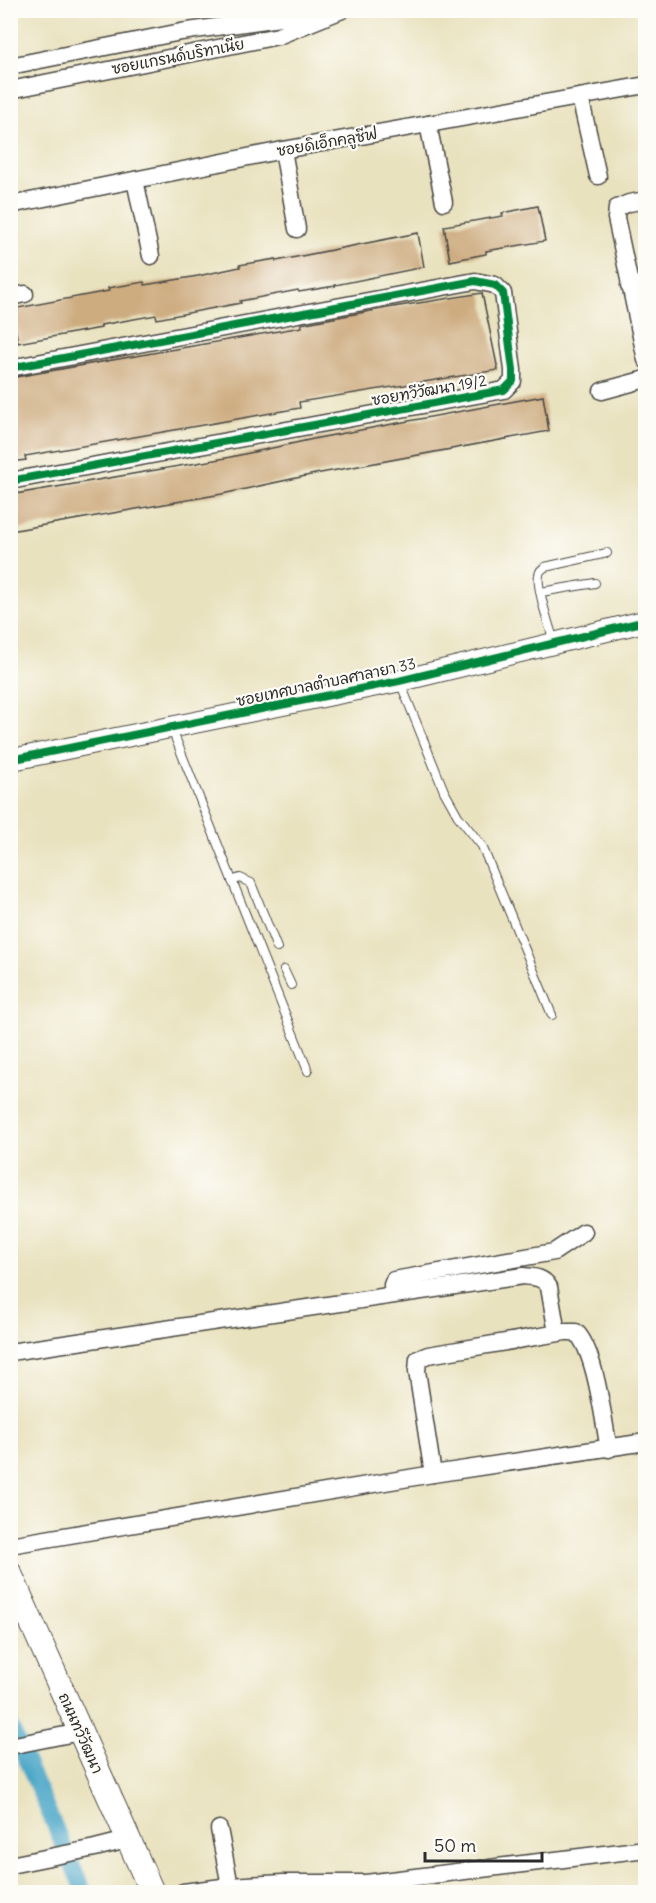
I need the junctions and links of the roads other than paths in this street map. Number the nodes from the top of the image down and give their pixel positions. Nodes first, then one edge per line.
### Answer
1 (332, 10) edge
2 (342, 10) edge
3 (10, 66) edge
4 (645, 85) edge
5 (10, 90) edge
6 (580, 97) junction
7 (428, 124) junction
8 (282, 150) junction
9 (598, 176) dead end
10 (135, 180) junction
11 (645, 200) edge
12 (444, 202) dead end
13 (10, 205) edge
14 (297, 229) dead end
15 (151, 256) dead end
16 (637, 285) edge
17 (645, 360) edge
18 (10, 368) edge
19 (645, 380) edge
20 (602, 391) dead end
21 (10, 481) edge
22 (607, 554) dead end
23 (594, 583) dead end
24 (541, 592) junction
25 (645, 621) edge
26 (554, 644) junction
27 (399, 681) junction
28 (171, 727) junction
29 (10, 760) edge
30 (232, 881) junction
31 (277, 948) dead end
32 (284, 970) dead end
33 (291, 985) dead end
34 (552, 1015) dead end
35 (308, 1071) dead end
36 (584, 1232) dead end
37 (393, 1294) junction
38 (557, 1334) junction
39 (10, 1352) edge
40 (645, 1442) edge
41 (609, 1449) junction
42 (433, 1474) junction
43 (10, 1545) edge
44 (10, 1574) edge
45 (80, 1732) junction
46 (10, 1746) edge
47 (219, 1829) dead end
48 (127, 1840) junction
49 (645, 1849) edge
50 (10, 1865) edge
51 (230, 1886) junction
52 (152, 1893) edge
53 (183, 1893) edge

1 - 3 street, ซอยแกรนด์บริทาเนีย
2 - 5 street, ซอยแกรนด์บริทาเนีย
4 - 6 street, ซอยดิเอ็กคลูซีฟ
6 - 7 street, ซอยดิเอ็กคลูซีฟ
6 - 9 street
7 - 8 street, ซอยดิเอ็กคลูซีฟ
7 - 12 street
8 - 10 street, ซอยดิเอ็กคลูซีฟ
8 - 14 street
10 - 13 street, ซอยดิเอ็กคลูซีฟ
10 - 15 street
11 - 16 street
16 - 17 street
18 - 21 street, ซอยทวีวัฒนา 19/2
19 - 20 street
22 - 24 lane
23 - 24 lane
24 - 26 lane
25 - 26 street, ซอยเทศบาลตำบลศาลายา 33
26 - 27 street, ซอยเทศบาลตำบลศาลายา 33
27 - 28 street, ซอยเทศบาลตำบลศาลายา 33
27 - 34 lane
28 - 29 street, ซอยเทศบาลตำบลศาลายา 33
28 - 30 lane
30 - 31 lane
30 - 35 lane
32 - 33 lane
36 - 37 street
37 - 38 street
37 - 39 street
38 - 41 street
38 - 42 street
40 - 41 street
41 - 42 street
42 - 43 street
44 - 45 main road, ถนนทวีวัฒนา
45 - 46 street
45 - 48 main road, ถนนทวีวัฒนา
47 - 51 street
48 - 50 street
48 - 52 main road, ถนนทวีวัฒนา
49 - 51 street
51 - 53 street

